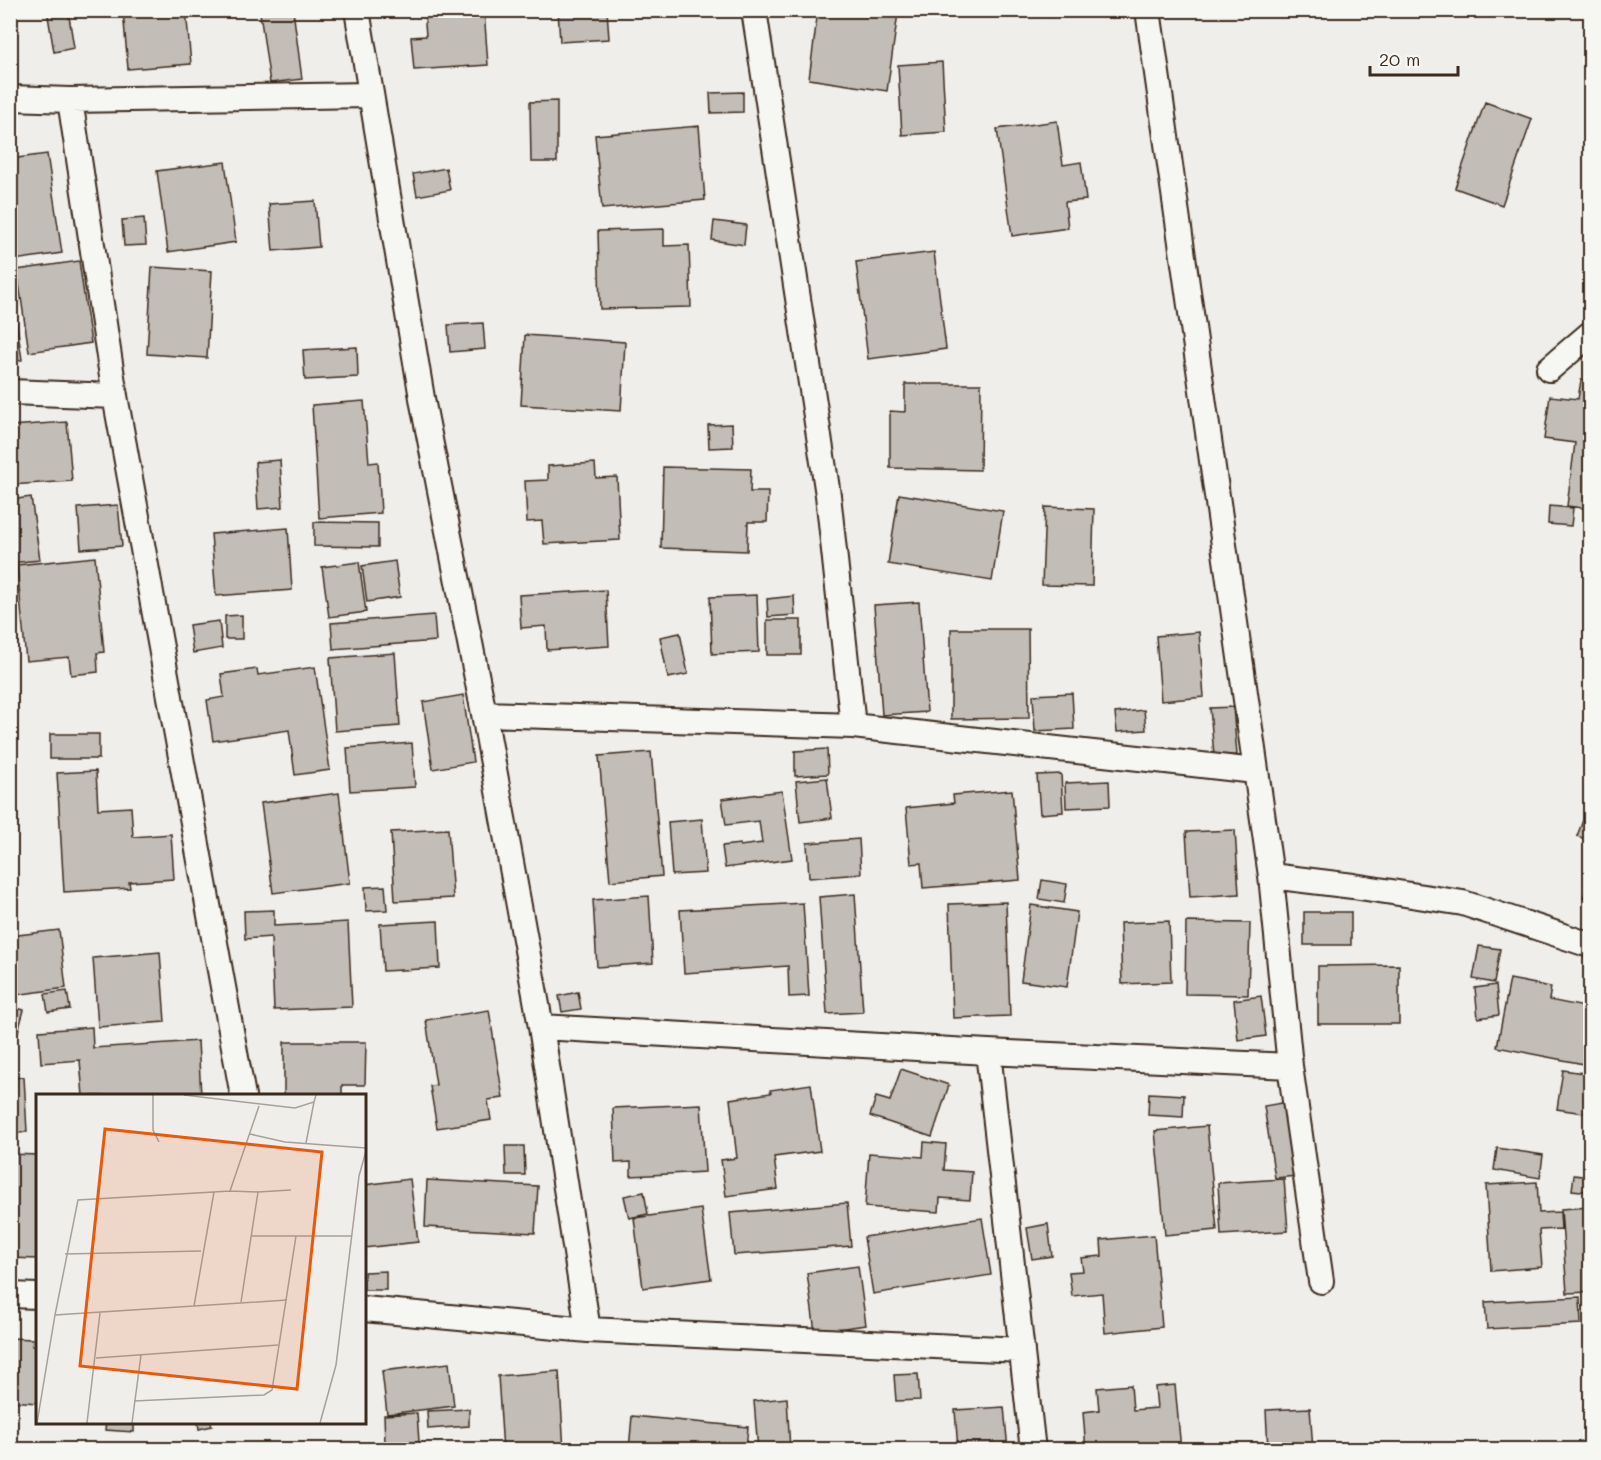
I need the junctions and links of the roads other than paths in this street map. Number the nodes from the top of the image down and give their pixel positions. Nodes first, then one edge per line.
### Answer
1 (357, 10) edge
2 (754, 10) edge
3 (1148, 10) edge
4 (370, 95) junction
5 (10, 98) edge
6 (70, 100) junction
7 (1590, 334) edge
8 (1549, 369) dead end
9 (10, 392) edge
10 (115, 396) junction
11 (484, 714) junction
12 (853, 726) junction
13 (1255, 771) junction
14 (1271, 876) junction
15 (1590, 945) edge
16 (541, 1028) junction
17 (988, 1052) junction
18 (1290, 1066) junction
19 (243, 1094) edge
20 (1321, 1281) dead end
21 (10, 1295) edge
22 (36, 1296) edge
23 (366, 1310) edge
24 (588, 1330) junction
25 (1022, 1350) junction
26 (1033, 1449) edge

1 - 4 street
2 - 12 street
3 - 13 street
4 - 6 street
4 - 11 street
5 - 6 street
6 - 10 street
7 - 8 street
9 - 10 street
10 - 19 street
11 - 12 street
11 - 16 street
12 - 13 street
13 - 14 street
14 - 15 street
14 - 18 street
16 - 17 street
16 - 24 street
17 - 18 street
17 - 25 street
18 - 20 street
21 - 22 street
23 - 24 street
24 - 25 street
25 - 26 street

